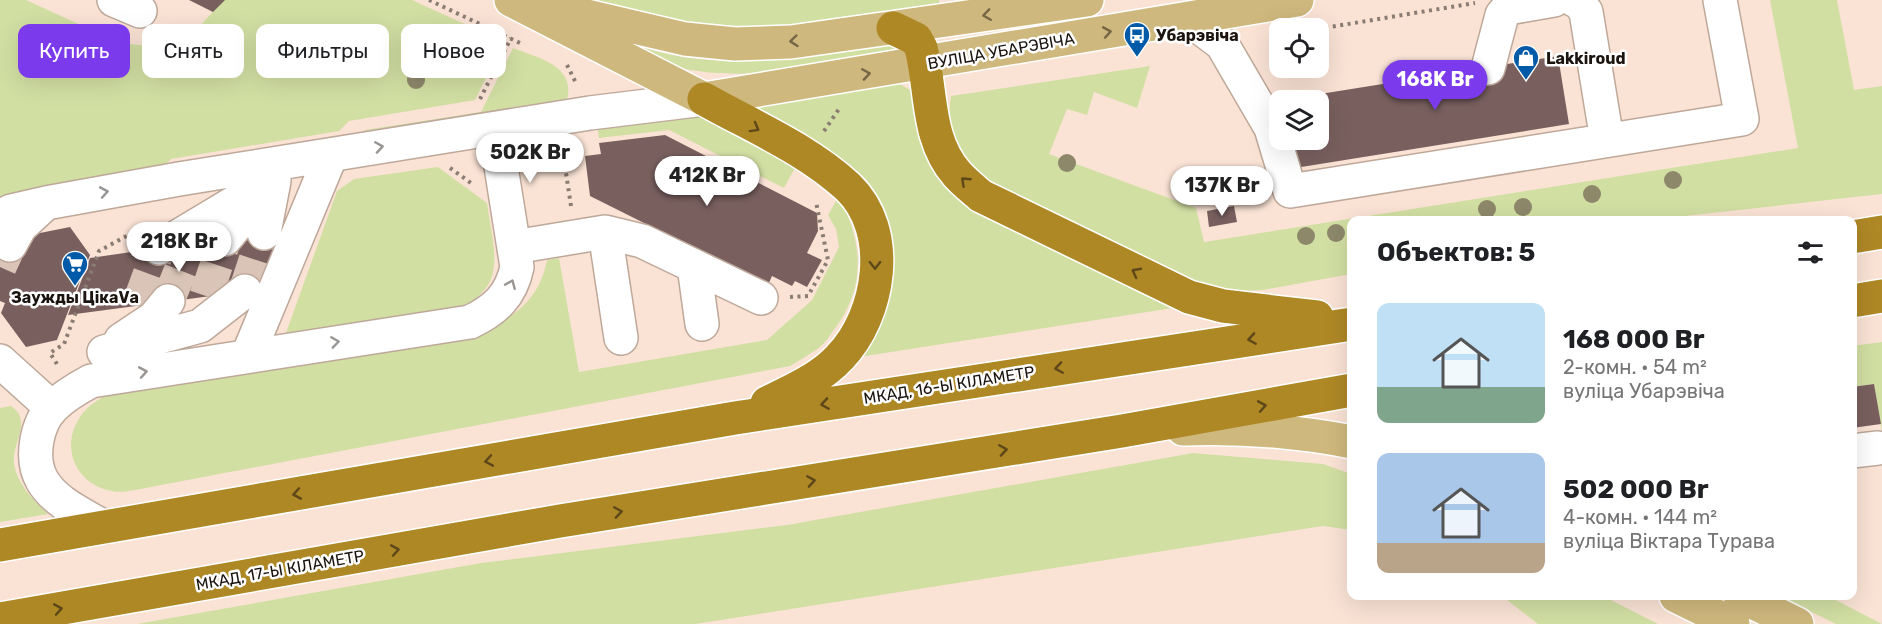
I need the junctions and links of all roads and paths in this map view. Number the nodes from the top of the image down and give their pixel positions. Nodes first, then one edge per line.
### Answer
1 (429, 0) edge
2 (511, 0) edge
3 (524, 0) edge
4 (1087, 0) edge
5 (1297, 0) edge
6 (1554, 0) edge
7 (1574, 0) edge
8 (1720, 0) edge
9 (1482, 2) dead end
10 (1189, 19) junction
11 (1329, 27) edge
12 (894, 28) junction
13 (530, 47) dead end
14 (559, 61) dead end
15 (925, 64) junction
16 (1488, 68) dead end
17 (704, 99) junction
18 (590, 113) junction
19 (495, 129) junction
20 (1607, 140) junction
21 (574, 143) dead end
22 (332, 155) junction
23 (283, 170) junction
24 (814, 194) dead end
25 (5, 231) tunnel mouth
26 (1882, 232) edge
27 (264, 233) tunnel mouth
28 (590, 234) junction
29 (1857, 236) edge
30 (225, 239) tunnel mouth
31 (191, 244) tunnel mouth
32 (514, 247) junction
33 (159, 248) tunnel mouth
34 (694, 266) junction
35 (245, 291) tunnel mouth
36 (1882, 296) edge
37 (206, 297) tunnel mouth
38 (761, 298) joint
39 (1857, 300) edge
40 (153, 303) tunnel mouth
41 (1347, 321) edge
42 (1347, 323) edge
43 (702, 324) dead end
44 (621, 338) dead end
45 (248, 355) junction
46 (0, 361) edge
47 (97, 367) junction
48 (1347, 391) edge
49 (52, 408) junction
50 (735, 418) junction
51 (1122, 431) junction
52 (1347, 441) edge
53 (104, 527) junction
54 (0, 545) edge
55 (1699, 600) edge
56 (1744, 608) edge
57 (0, 619) edge
58 (1797, 624) edge

1 - 13 path
2 - 17 main road
12 -> 3 main road
4 -> 12 main road
5 - 10 main road, ВУЛІЦА УБАРЭВІЧА
6 - 16 street
7 - 20 street
8 - 20 street
9 - 11 path
15 -> 10 main road, ВУЛІЦА УБАРЭВІЧА
10 - 20 street
12 - 15 highway
14 - 18 path
17 -> 15 main road, ВУЛІЦА УБАРЭВІЧА
41 -> 15 highway
17 - 18 street
17 -> 50 highway
18 - 19 street
22 -> 19 street
19 - 32 street
21 - 28 path
22 - 23 street
22 - 45 street
25 -> 23 street
23 - 27 street
23 - 30 street
23 - 31 street
23 - 33 street
24 - 38 path
26 - 29 highway
28 - 32 street
28 - 34 street
28 - 44 street
45 -> 32 street
34 - 38 street
34 - 43 street
35 - 47 street
36 - 39 highway
37 - 47 street
40 - 47 street
42 -> 50 highway, МКАД, 16-Ы КІЛАМЕТР
47 -> 45 street
46 - 49 street
47 - 49 street
51 -> 48 highway
49 - 53 street
50 -> 53 highway, МКАД, 16-Ы КІЛАМЕТР
51 - 52 main road
57 -> 51 highway, МКАД, 17-Ы КІЛАМЕТР
53 - 54 highway
55 - 56 main road
56 - 58 main road

